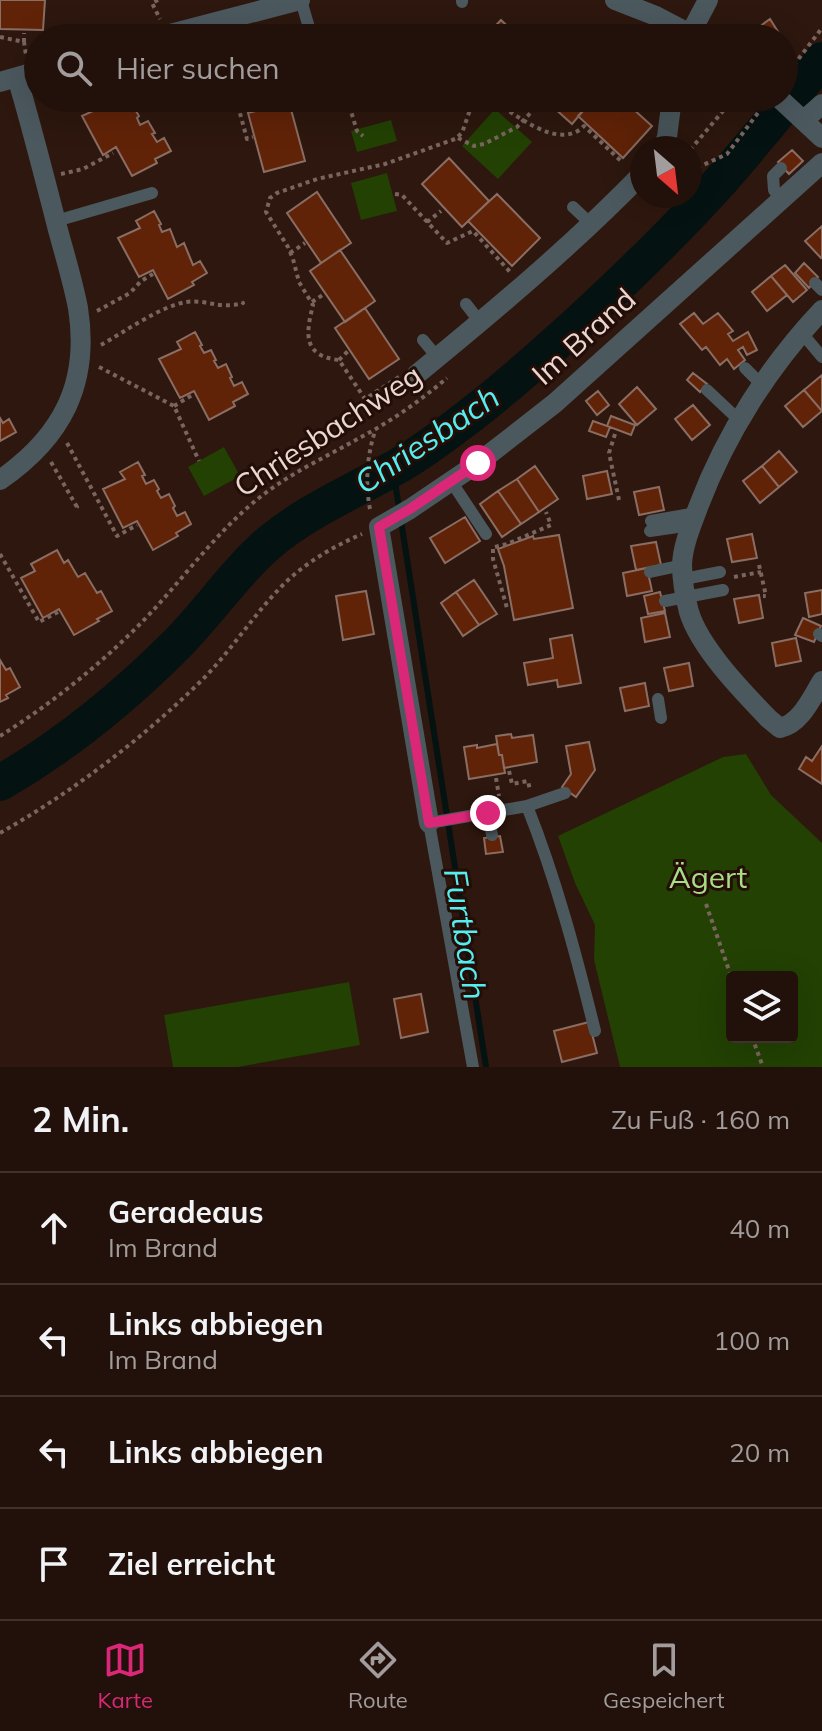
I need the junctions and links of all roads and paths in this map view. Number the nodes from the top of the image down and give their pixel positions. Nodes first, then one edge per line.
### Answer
1 (158, 0) edge
2 (300, 0) edge
3 (615, 0) edge
4 (708, 0) edge
5 (152, 24) edge
6 (185, 24) edge
7 (308, 24) edge
8 (670, 24) edge
9 (697, 24) edge
10 (822, 28) edge
11 (24, 33) dead end
12 (0, 37) edge
13 (24, 42) junction
14 (798, 60) edge
15 (20, 73) edge
16 (822, 104) edge
17 (29, 112) edge
18 (240, 112) edge
19 (351, 112) edge
20 (469, 112) edge
21 (512, 112) edge
22 (532, 112) edge
23 (670, 112) edge
24 (722, 112) edge
25 (758, 112) edge
26 (795, 112) edge
27 (801, 117) junction
28 (524, 120) junction
29 (363, 136) dead end
30 (667, 136) edge
31 (702, 136) edge
32 (253, 137) dead end
33 (456, 138) junction
34 (822, 138) edge
35 (608, 148) dead end
36 (113, 153) dead end
37 (822, 163) edge
38 (702, 165) edge
39 (781, 168) dead end
40 (58, 174) dead end
41 (630, 186) edge
42 (152, 193) dead end
43 (395, 194) dead end
44 (781, 200) junction
45 (573, 207) dead end
46 (441, 211) dead end
47 (56, 221) junction
48 (427, 222) junction
49 (591, 224) junction
50 (305, 243) dead end
51 (290, 253) junction
52 (495, 255) dead end
53 (153, 274) dead end
54 (324, 294) dead end
55 (242, 302) dead end
56 (312, 302) junction
57 (466, 304) dead end
58 (822, 310) edge
59 (95, 312) dead end
60 (480, 322) junction
61 (801, 332) junction
62 (423, 340) dead end
63 (99, 346) dead end
64 (348, 351) dead end
65 (437, 357) junction
66 (822, 357) edge
67 (339, 360) junction
68 (97, 366) dead end
69 (745, 368) dead end
70 (416, 375) joint
71 (446, 379) dead end
72 (762, 385) junction
73 (707, 390) dead end
74 (194, 394) dead end
75 (174, 406) junction
76 (740, 421) junction
77 (376, 428) junction
78 (615, 434) dead end
79 (67, 443) dead end
80 (199, 461) dead end
81 (51, 462) dead end
82 (0, 480) edge
83 (451, 481) junction
84 (619, 500) dead end
85 (75, 508) dead end
86 (546, 512) dead end
87 (693, 519) junction
88 (380, 522) junction
89 (137, 525) dead end
90 (650, 526) dead end
91 (486, 534) dead end
92 (493, 547) dead end
93 (0, 554) edge
94 (759, 565) dead end
95 (650, 572) dead end
96 (720, 572) dead end
97 (761, 572) junction
98 (741, 576) dead end
99 (684, 581) junction
100 (723, 590) dead end
101 (763, 596) dead end
102 (665, 601) dead end
103 (58, 612) dead end
104 (822, 683) edge
105 (658, 699) dead end
106 (661, 718) dead end
107 (0, 736) edge
108 (509, 771) dead end
109 (511, 783) dead end
110 (565, 793) dead end
111 (527, 806) junction
112 (488, 813) junction
113 (433, 822) junction
114 (0, 833) edge
115 (492, 835) dead end
116 (706, 904) dead end
117 (729, 971) edge
118 (595, 1031) dead end
119 (754, 1043) edge
120 (473, 1067) edge
121 (763, 1067) edge

1 - 5 path
2 - 6 street
2 - 7 lane
3 - 8 street
4 - 9 street
10 - 14 path
11 - 13 path
12 - 13 path
13 - 15 path
16 - 27 street
17 - 47 street
18 - 32 path
19 - 29 path
20 - 33 path
21 - 28 path
22 - 28 path
23 - 30 street
24 - 31 path
25 - 38 path
26 - 27 street
27 - 34 street
28 - 33 path
28 - 35 path
33 - 51 path
36 - 40 path
37 - 44 street, Im Brand
39 - 44 lane
41 - 49 street
42 - 47 lane
43 - 48 path
44 - 83 street, Im Brand
45 - 49 lane
46 - 48 path
47 - 82 street
48 - 52 path
49 - 60 street
50 - 51 path
51 - 56 path
53 - 59 path
54 - 56 path
55 - 63 path
56 - 67 path
57 - 60 lane
58 - 61 street
60 - 65 street
61 - 66 lane
61 - 72 street
62 - 65 lane
64 - 67 path
65 - 70 street
67 - 70 path
68 - 75 path
69 - 72 lane
71 - 77 path, Chriesbachweg
72 - 76 street
73 - 76 lane
74 - 75 path
75 - 80 path
76 - 87 street
77 - 88 path
77 - 107 path, Chriesbachweg
78 - 84 path
79 - 89 path
81 - 85 path
83 - 88 street, Im Brand
83 - 91 lane
86 - 92 path
87 - 90 lane
87 - 99 street
88 - 113 street
88 - 114 path
93 - 103 path
94 - 97 path
95 - 99 lane
96 - 99 lane
97 - 98 path
97 - 101 path
99 - 100 lane
99 - 102 lane
99 - 104 street
105 - 106 lane
108 - 109 path
110 - 111 lane
111 - 112 lane
111 - 118 lane
112 - 113 lane
112 - 115 lane
113 - 120 lane
116 - 117 path
119 - 121 path

